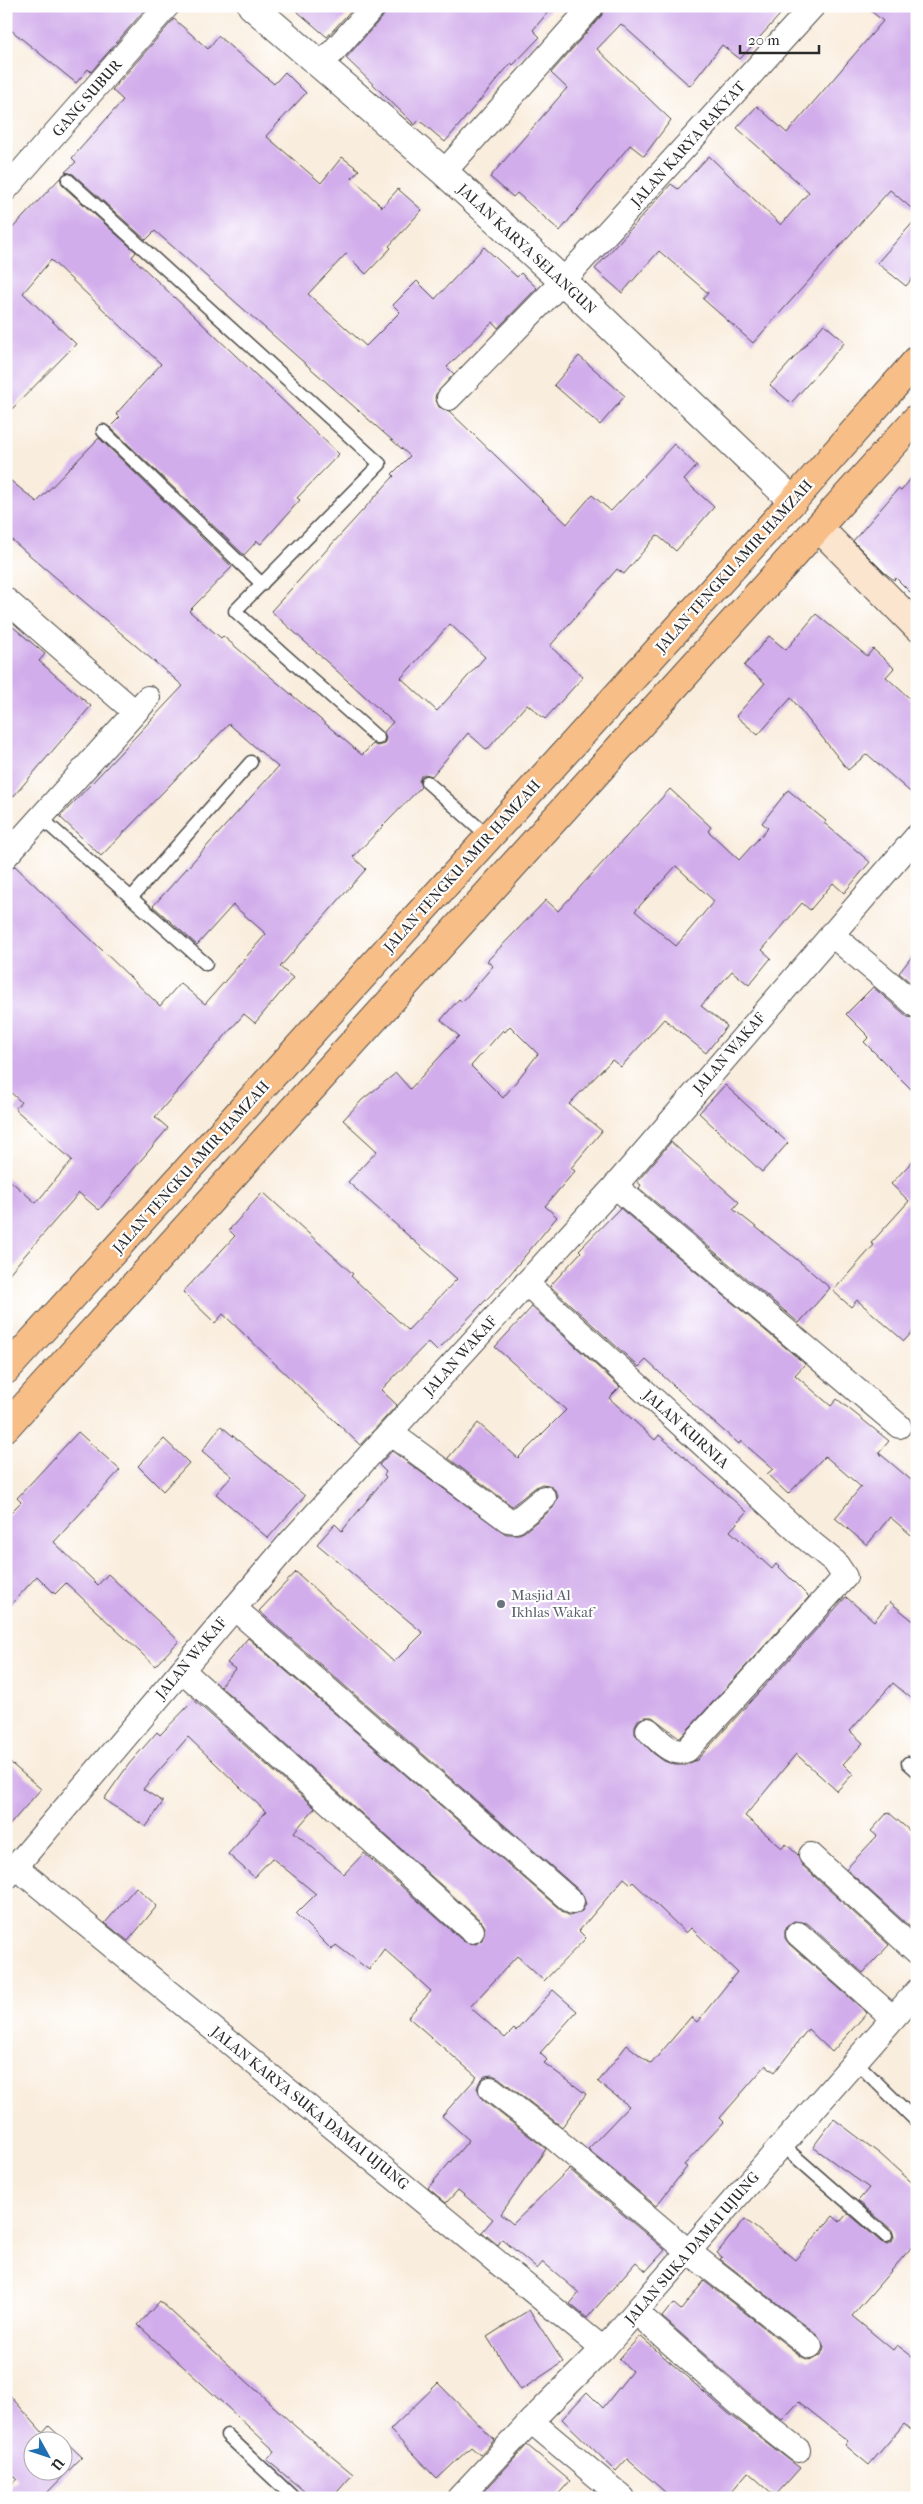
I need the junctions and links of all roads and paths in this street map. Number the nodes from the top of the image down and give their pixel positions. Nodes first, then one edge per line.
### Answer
1 (167, 6) edge
2 (374, 6) edge
3 (592, 6) edge
4 (813, 6) edge
5 (261, 9) edge
6 (320, 65) junction
7 (444, 172) junction
8 (68, 180) dead end
9 (6, 189) edge
10 (563, 281) junction
11 (917, 360) edge
12 (449, 398) dead end
13 (917, 418) edge
14 (103, 431) dead end
15 (793, 501) junction
16 (819, 528) junction
17 (262, 584) junction
18 (6, 600) edge
19 (917, 628) edge
20 (378, 738) dead end
21 (251, 762) dead end
22 (426, 782) dead end
23 (40, 817) junction
24 (488, 836) junction
25 (917, 836) edge
26 (6, 856) edge
27 (132, 898) junction
28 (831, 934) junction
29 (206, 964) dead end
30 (917, 1006) edge
31 (261, 1090) junction
32 (288, 1116) junction
33 (615, 1186) junction
34 (526, 1283) junction
35 (6, 1370) edge
36 (6, 1426) edge
37 (899, 1426) dead end
38 (391, 1433) junction
39 (544, 1498) dead end
40 (234, 1608) junction
41 (182, 1670) junction
42 (648, 1730) dead end
43 (811, 1855) dead end
44 (11, 1872) edge
45 (572, 1902) dead end
46 (472, 1931) dead end
47 (798, 1934) dead end
48 (917, 1952) edge
49 (917, 1991) edge
50 (893, 2018) junction
51 (855, 2061) junction
52 (491, 2089) dead end
53 (917, 2122) edge
54 (782, 2145) junction
55 (886, 2236) dead end
56 (689, 2252) junction
57 (636, 2312) junction
58 (810, 2346) dead end
59 (603, 2349) junction
60 (531, 2421) junction
61 (227, 2435) dead end
62 (798, 2450) dead end
63 (294, 2498) edge
64 (459, 2498) edge
65 (623, 2498) edge

1 - 9 street, GANG SUBUR
2 - 6 street
3 - 7 street
4 - 10 street, JALAN KARYA RAKYAT
5 - 6 street, JALAN KARYA SELANGUN
6 - 7 street, JALAN KARYA SELANGUN
7 - 10 street, JALAN KARYA SELANGUN
8 - 17 lane
10 - 12 street, JALAN KARYA RAKYAT
10 - 15 street, JALAN KARYA SELANGUN
11 - 15 main road, JALAN TENGKU AMIR HAMZAH
13 - 16 main road
14 - 17 lane
15 - 24 main road, JALAN TENGKU AMIR HAMZAH
16 - 19 main road
16 - 32 main road
17 - 20 lane
18 - 23 street
21 - 27 lane
22 - 24 lane
23 - 26 street
23 - 27 lane
24 - 31 main road, JALAN TENGKU AMIR HAMZAH
25 - 28 street, JALAN WAKAF
27 - 29 lane
28 - 30 street
28 - 33 street, JALAN WAKAF
31 - 32 main road
31 - 35 main road, JALAN TENGKU AMIR HAMZAH
32 - 36 main road
33 - 34 street, JALAN WAKAF
33 - 37 street
34 - 38 street, JALAN WAKAF
34 - 42 street, JALAN KURNIA
38 - 39 street
38 - 40 street, JALAN WAKAF
40 - 41 street, JALAN WAKAF
40 - 45 street
41 - 44 street, JALAN WAKAF
41 - 46 street
43 - 48 street
44 - 59 street, JALAN KARYA SUKA DAMAI UJUNG
47 - 50 street
49 - 50 street, JALAN SUKA DAMAI UJUNG
50 - 51 street, JALAN SUKA DAMAI UJUNG
51 - 53 lane
51 - 54 street, JALAN SUKA DAMAI UJUNG
52 - 56 street
54 - 55 lane
54 - 56 street, JALAN SUKA DAMAI UJUNG
56 - 57 street, JALAN SUKA DAMAI UJUNG
56 - 58 street
57 - 59 street, JALAN SUKA DAMAI UJUNG
57 - 62 street
59 - 60 street, JALAN SUKA DAMAI UJUNG
60 - 64 street, JALAN SUKA DAMAI UJUNG
60 - 65 street
61 - 63 lane

